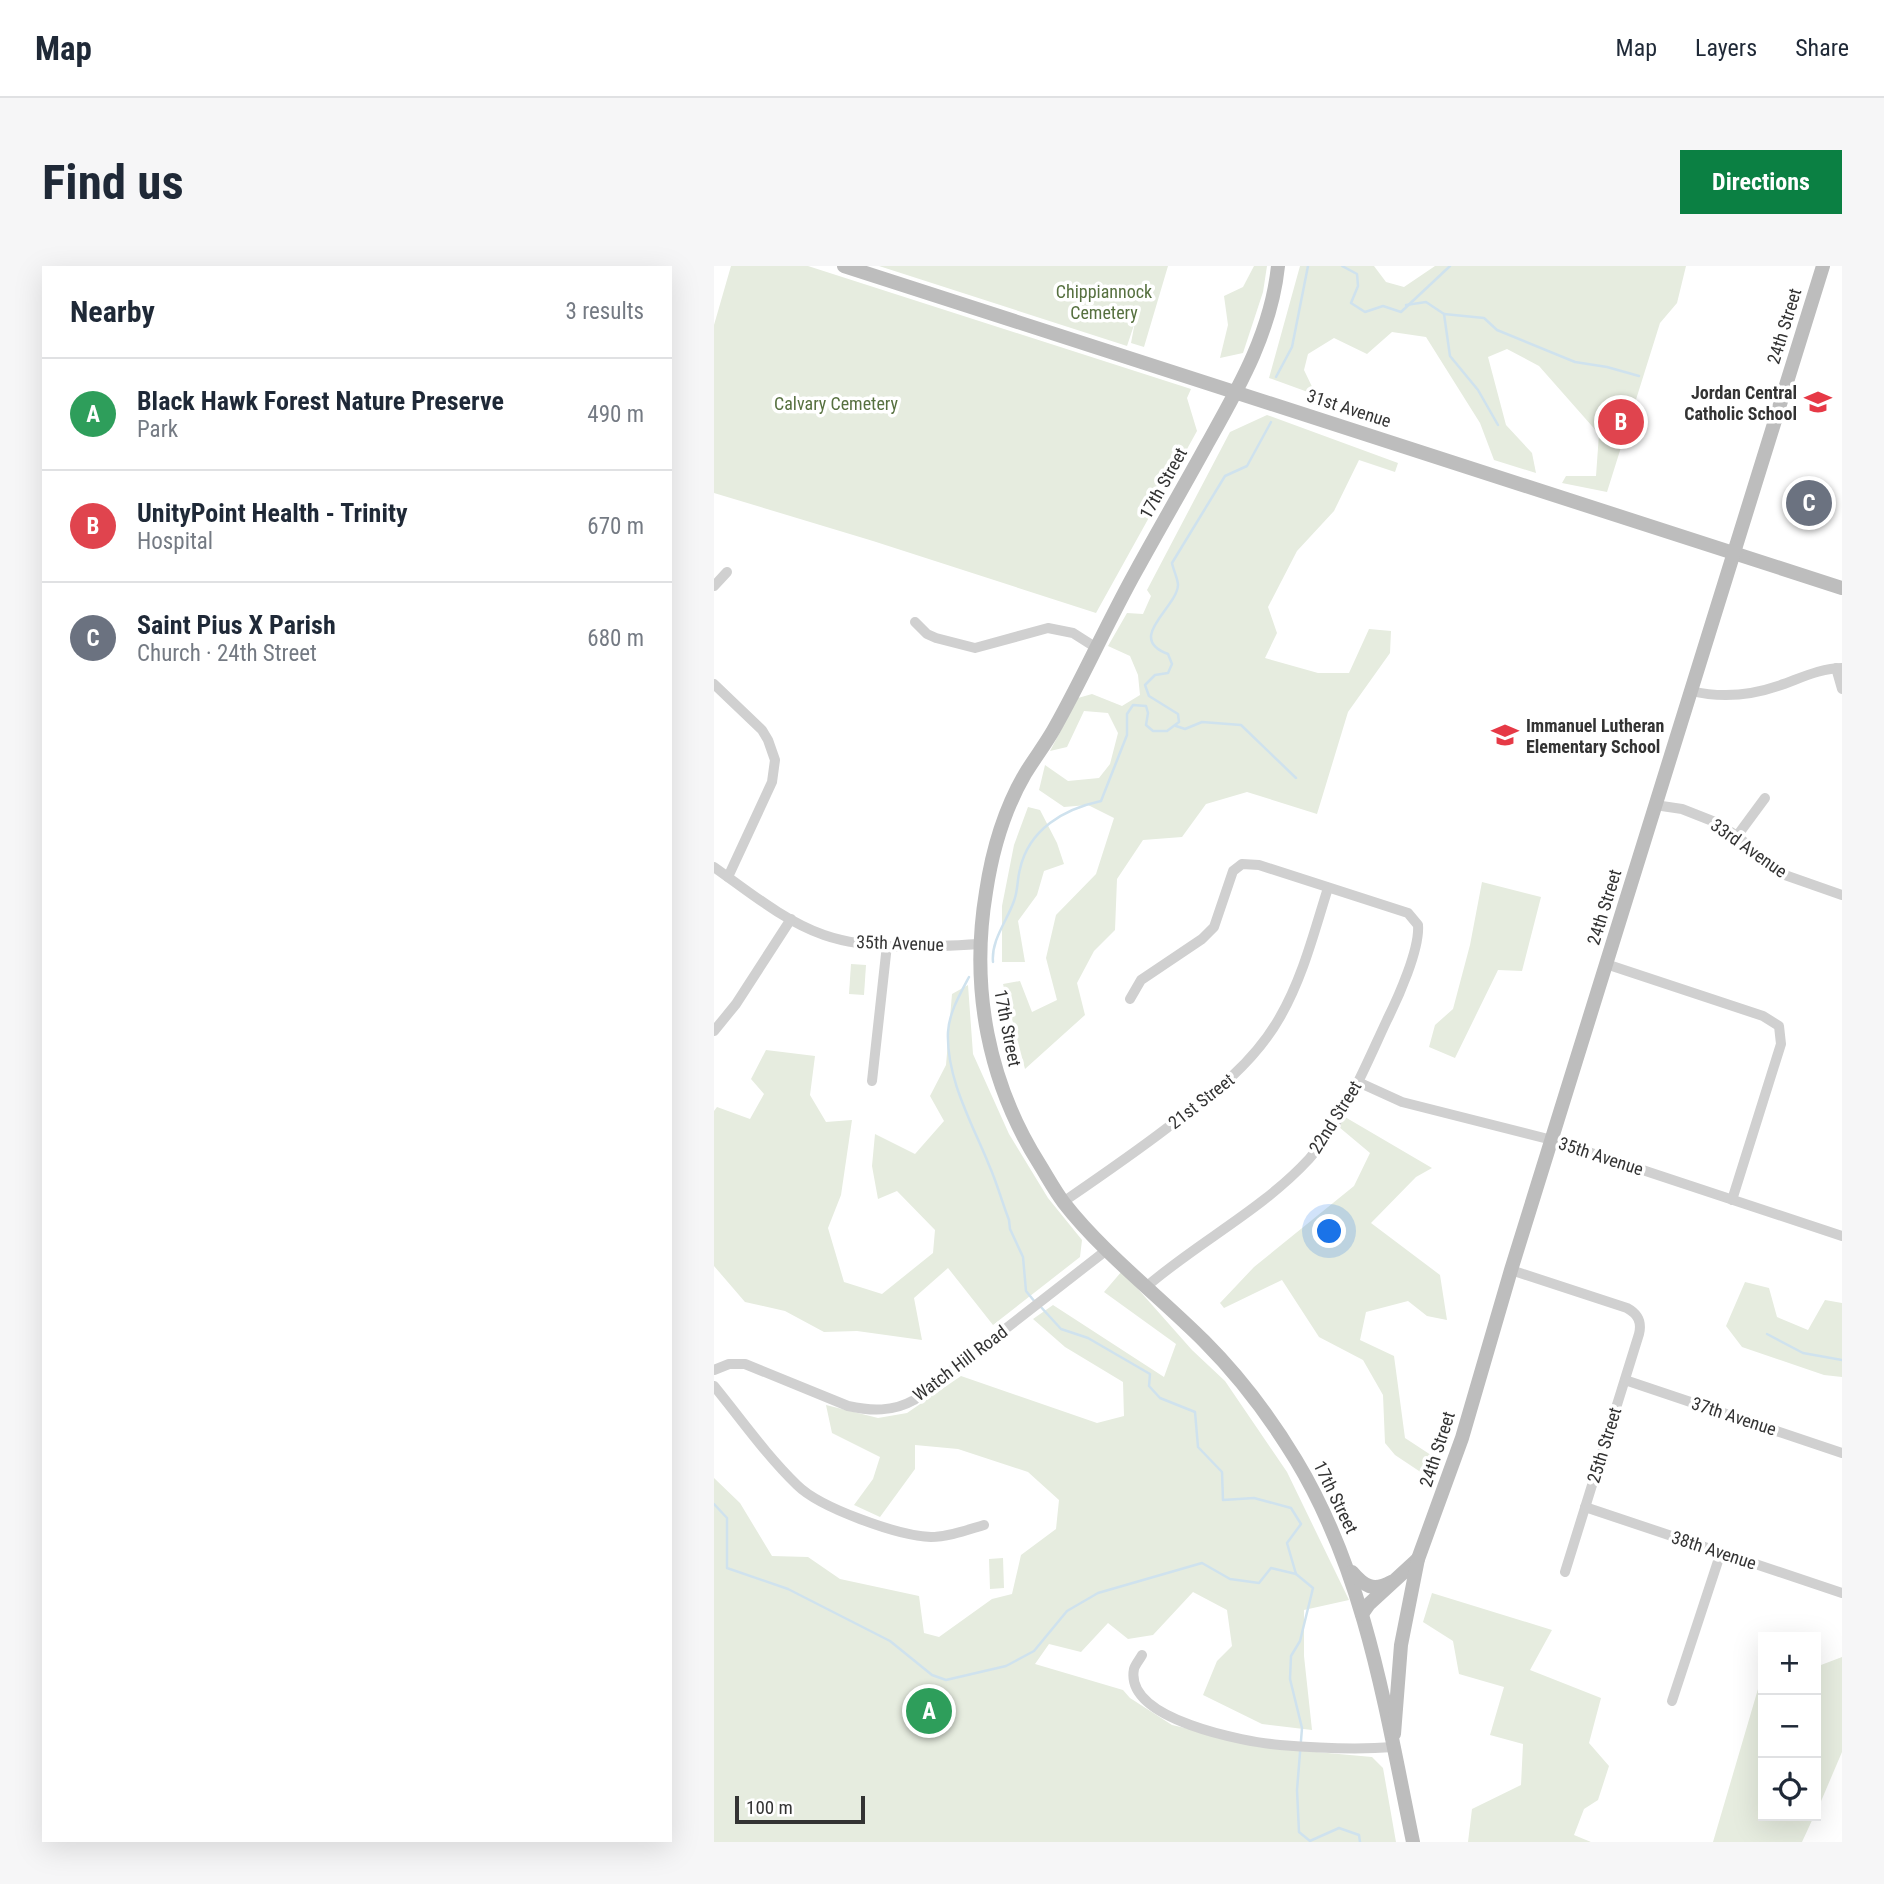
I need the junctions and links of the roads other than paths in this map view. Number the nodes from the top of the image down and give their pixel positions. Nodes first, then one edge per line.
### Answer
1 (844, 266) edge
2 (1278, 266) edge
3 (1823, 266) edge
4 (1238, 391) junction
5 (1734, 552) junction
6 (727, 572) dead end
7 (714, 586) edge
8 (1842, 588) edge
9 (915, 622) dead end
10 (1095, 647) junction
11 (1839, 668) edge
12 (714, 684) edge
13 (1842, 689) edge
14 (1691, 691) junction
15 (1765, 798) dead end
16 (1656, 805) junction
17 (1737, 836) junction
18 (714, 867) edge
19 (728, 877) junction
20 (1328, 888) junction
21 (1842, 895) edge
22 (791, 919) junction
23 (980, 944) junction
24 (887, 945) junction
25 (1606, 964) junction
26 (1130, 999) dead end
27 (714, 1031) edge
28 (873, 1081) dead end
29 (1358, 1082) junction
30 (1552, 1140) junction
31 (1732, 1200) junction
32 (1063, 1202) junction
33 (1842, 1236) edge
34 (1108, 1249) junction
35 (1511, 1270) junction
36 (1146, 1287) junction
37 (714, 1370) edge
38 (1625, 1380) junction
39 (714, 1386) edge
40 (1842, 1452) edge
41 (1585, 1507) junction
42 (984, 1525) dead end
43 (1721, 1552) junction
44 (1418, 1559) junction
45 (1345, 1563) junction
46 (1564, 1572) dead end
47 (1398, 1578) junction
48 (1842, 1593) edge
49 (1362, 1614) junction
50 (1142, 1655) dead end
51 (1672, 1701) dead end
52 (1393, 1744) junction
53 (1413, 1842) edge

1 - 4 street, 31st Avenue
2 - 4 street, 17th Street
3 - 5 street, 24th Street
4 - 5 street, 31st Avenue
4 - 10 street, 17th Street
5 - 8 street, 31st Avenue
5 - 14 street, 24th Street
6 - 7 street
9 - 10 street
10 - 23 street, 17th Street
11 - 13 street
11 - 14 street
12 - 19 street
14 - 16 street, 24th Street
15 - 17 street
16 - 17 street, 33rd Avenue
16 - 25 street, 24th Street
17 - 21 street, 33rd Avenue
18 - 19 street, 35th Avenue
19 - 22 street, 35th Avenue
20 - 26 street
20 - 29 street, 22nd Street
20 - 32 street, 21st Street
22 - 24 street, 35th Avenue
22 - 27 street
23 - 24 street, 35th Avenue
23 - 32 street, 17th Street
24 - 28 street
25 - 30 street, 24th Street
25 - 31 street
29 - 30 street, 35th Avenue
29 - 36 street, 22nd Street
30 - 31 street, 35th Avenue
30 - 35 street, 24th Street
31 - 33 street, 35th Avenue
32 - 34 street, 17th Street
34 - 36 street, 17th Street
34 - 37 street, Watch Hill Road
35 - 38 street, 25th Street
35 - 44 street, 24th Street
36 - 45 street, 17th Street
38 - 40 street, 37th Avenue
38 - 41 street, 25th Street
39 - 42 street
41 - 43 street, 38th Avenue
41 - 46 street, 25th Street
43 - 48 street, 38th Avenue
43 - 51 street
44 - 47 street, 24th Street
44 - 52 street, 24th Street
45 - 47 street
45 - 49 street, 17th Street
47 - 49 street, 24th Street
49 - 52 street, 17th Street
50 - 52 street
52 - 53 street, 24th Street

